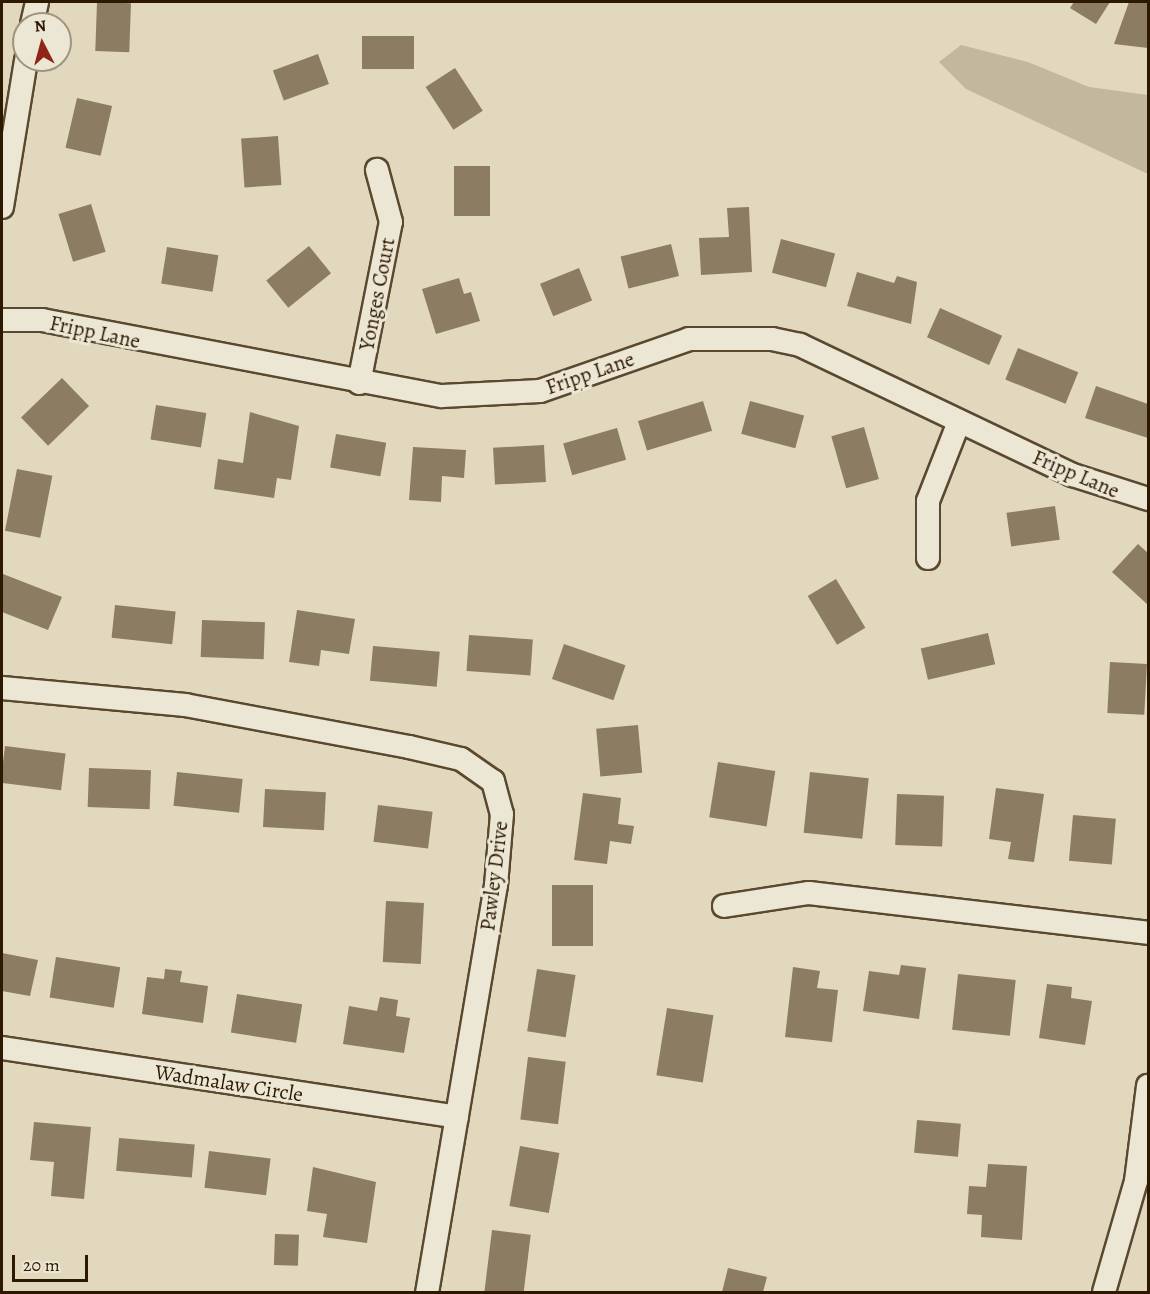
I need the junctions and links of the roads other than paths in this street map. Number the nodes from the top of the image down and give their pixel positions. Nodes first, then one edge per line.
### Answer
1 (24, 72) edge
2 (377, 170) dead end
3 (2, 207) edge
4 (2, 320) edge
5 (359, 383) junction
6 (959, 422) junction
7 (1149, 500) edge
8 (928, 558) dead end
9 (2, 688) edge
10 (724, 906) dead end
11 (1149, 933) edge
12 (2, 1048) edge
13 (1149, 1086) edge
14 (457, 1117) junction
15 (427, 1293) edge
16 (1104, 1293) edge

1 - 3 street
2 - 5 street, Yonges Court
4 - 5 street, Fripp Lane
5 - 6 street, Fripp Lane
6 - 7 street, Fripp Lane
6 - 8 street
9 - 14 street, Pawley Drive
10 - 11 street
12 - 14 street, Wadmalaw Circle
13 - 16 street
14 - 15 street, Pawley Drive

